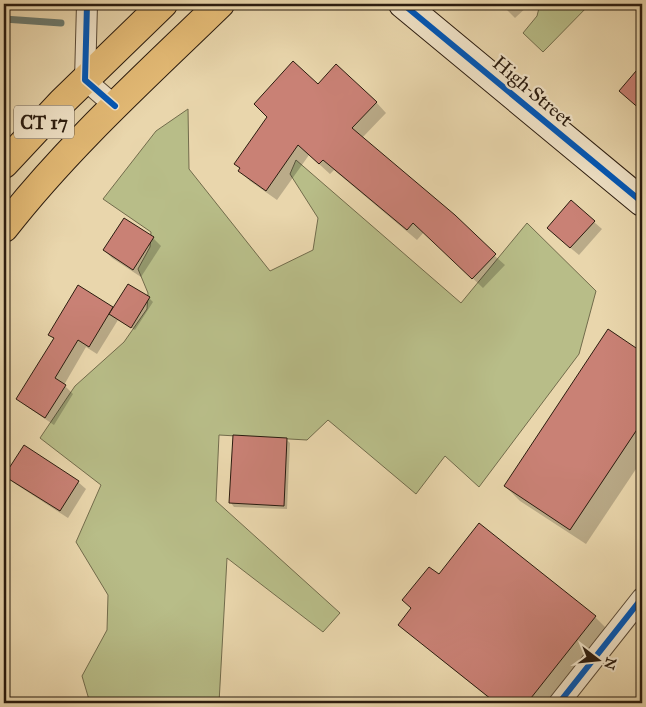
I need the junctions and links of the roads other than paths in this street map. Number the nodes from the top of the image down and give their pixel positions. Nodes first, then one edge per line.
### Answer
1 (87, 4) edge
2 (163, 4) edge
3 (220, 4) edge
4 (403, 4) edge
5 (85, 80) junction
6 (115, 106) junction
7 (4, 164) edge
8 (642, 202) edge
9 (4, 228) edge
10 (642, 598) edge
11 (559, 703) edge

1 - 5 street
2 - 5 highway, CT 17
3 - 6 highway, CT 17
4 - 8 street, High Street
5 - 6 street
5 - 7 highway, CT 17
6 - 9 highway, CT 17
10 - 11 street

